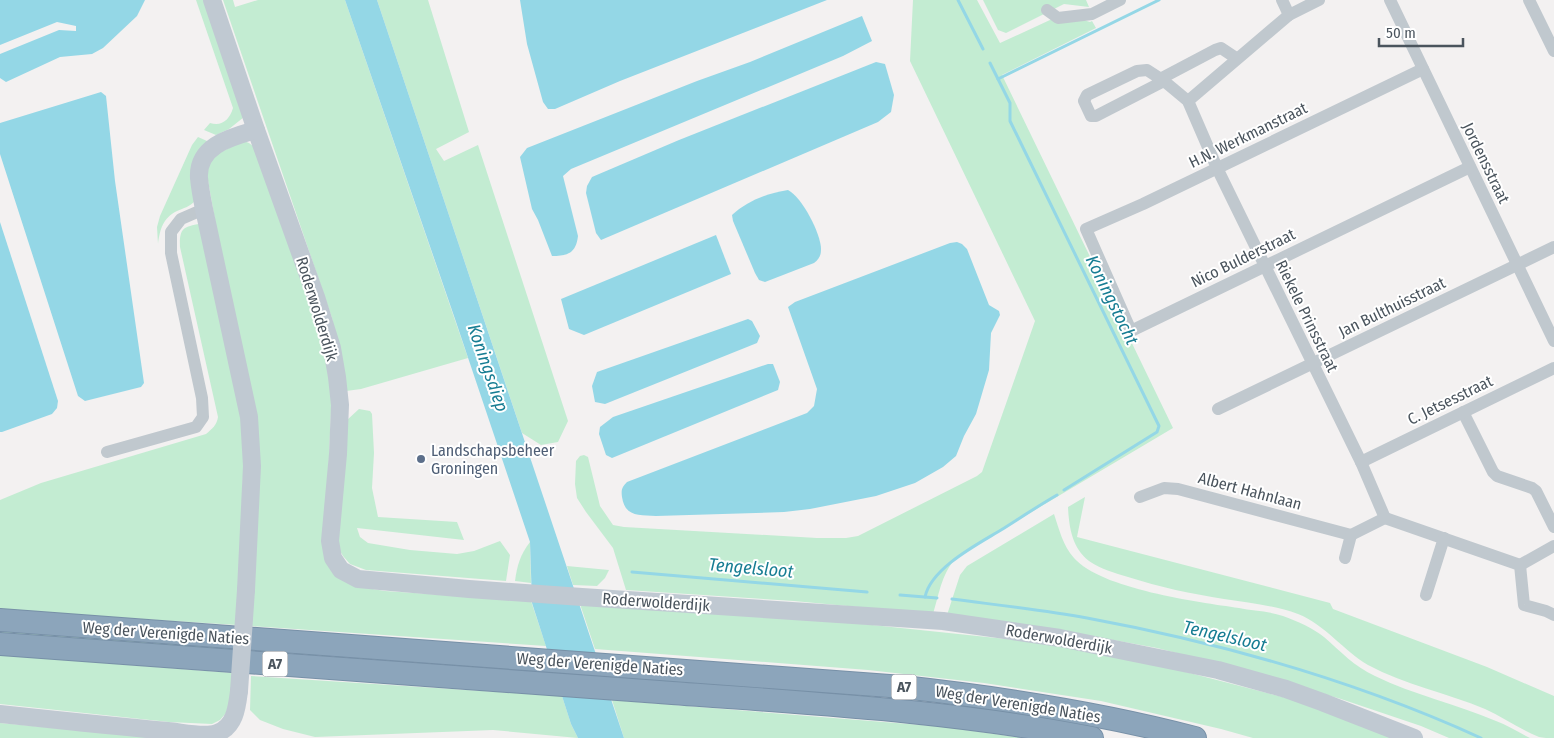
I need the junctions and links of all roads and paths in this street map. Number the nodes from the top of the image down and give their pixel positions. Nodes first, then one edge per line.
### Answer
1 (212, 0) edge
2 (1120, 0) edge
3 (1282, 0) edge
4 (1319, 0) edge
5 (1390, 0) edge
6 (1529, 0) edge
7 (1047, 10) dead end
8 (1289, 15) junction
9 (1554, 51) edge
10 (1236, 58) junction
11 (1423, 69) junction
12 (1162, 80) junction
13 (1188, 101) junction
14 (256, 130) junction
15 (1470, 167) junction
16 (1217, 168) junction
17 (204, 209) junction
18 (1086, 229) joint
19 (1554, 247) edge
20 (1518, 264) junction
21 (1264, 265) junction
22 (1554, 341) edge
23 (1312, 364) junction
24 (1554, 368) edge
25 (1218, 408) dead end
26 (1463, 412) junction
27 (107, 452) dead end
28 (1361, 462) junction
29 (1140, 497) dead end
30 (1385, 518) junction
31 (1554, 527) edge
32 (1351, 535) junction
33 (1444, 538) junction
34 (1554, 546) edge
35 (1345, 558) dead end
36 (1520, 565) junction
37 (1426, 595) dead end
38 (1554, 615) edge
39 (0, 620) edge
40 (0, 644) edge
41 (0, 714) edge
42 (1092, 738) edge
43 (1196, 738) edge
44 (1414, 738) edge

1 - 14 street, Roderwolderdijk
2 - 7 street
3 - 8 street
4 - 8 street
5 - 11 street, Jordensstraat
6 - 9 street
8 - 10 street
10 - 12 street
10 - 13 street
11 - 15 street, Jordensstraat
11 - 16 street, H.N. Werkmanstraat
12 - 12 street
12 - 13 street
13 - 16 street, Riekele Prinsstraat
14 - 17 street
14 - 44 street, Roderwolderdijk
15 - 20 street, Jordensstraat
15 - 21 street, Nico Bulderstraat
16 - 18 street, H.N. Werkmanstraat
16 - 21 street, Riekele Prinsstraat
17 - 27 street
17 - 41 street, bridge
18 - 21 street, Nico Bulderstraat
19 - 20 street, Jan Bulthuisstraat
20 - 22 street, Jordensstraat
20 - 23 street, Jan Bulthuisstraat
21 - 23 street, Riekele Prinsstraat
23 - 25 street, Jan Bulthuisstraat
23 - 28 street, Riekele Prinsstraat
24 - 26 street, C. Jetsesstraat
26 - 28 street, C. Jetsesstraat
26 - 31 street
28 - 30 street, Riekele Prinsstraat
29 - 32 street, Albert Hahnlaan
30 - 32 street
30 - 33 street
32 - 35 street
33 - 36 street
33 - 37 street
34 - 36 street
36 - 38 street
39 - 43 highway, Weg der Verenigde Naties / A7
40 - 42 highway, Weg der Verenigde Naties / A7

